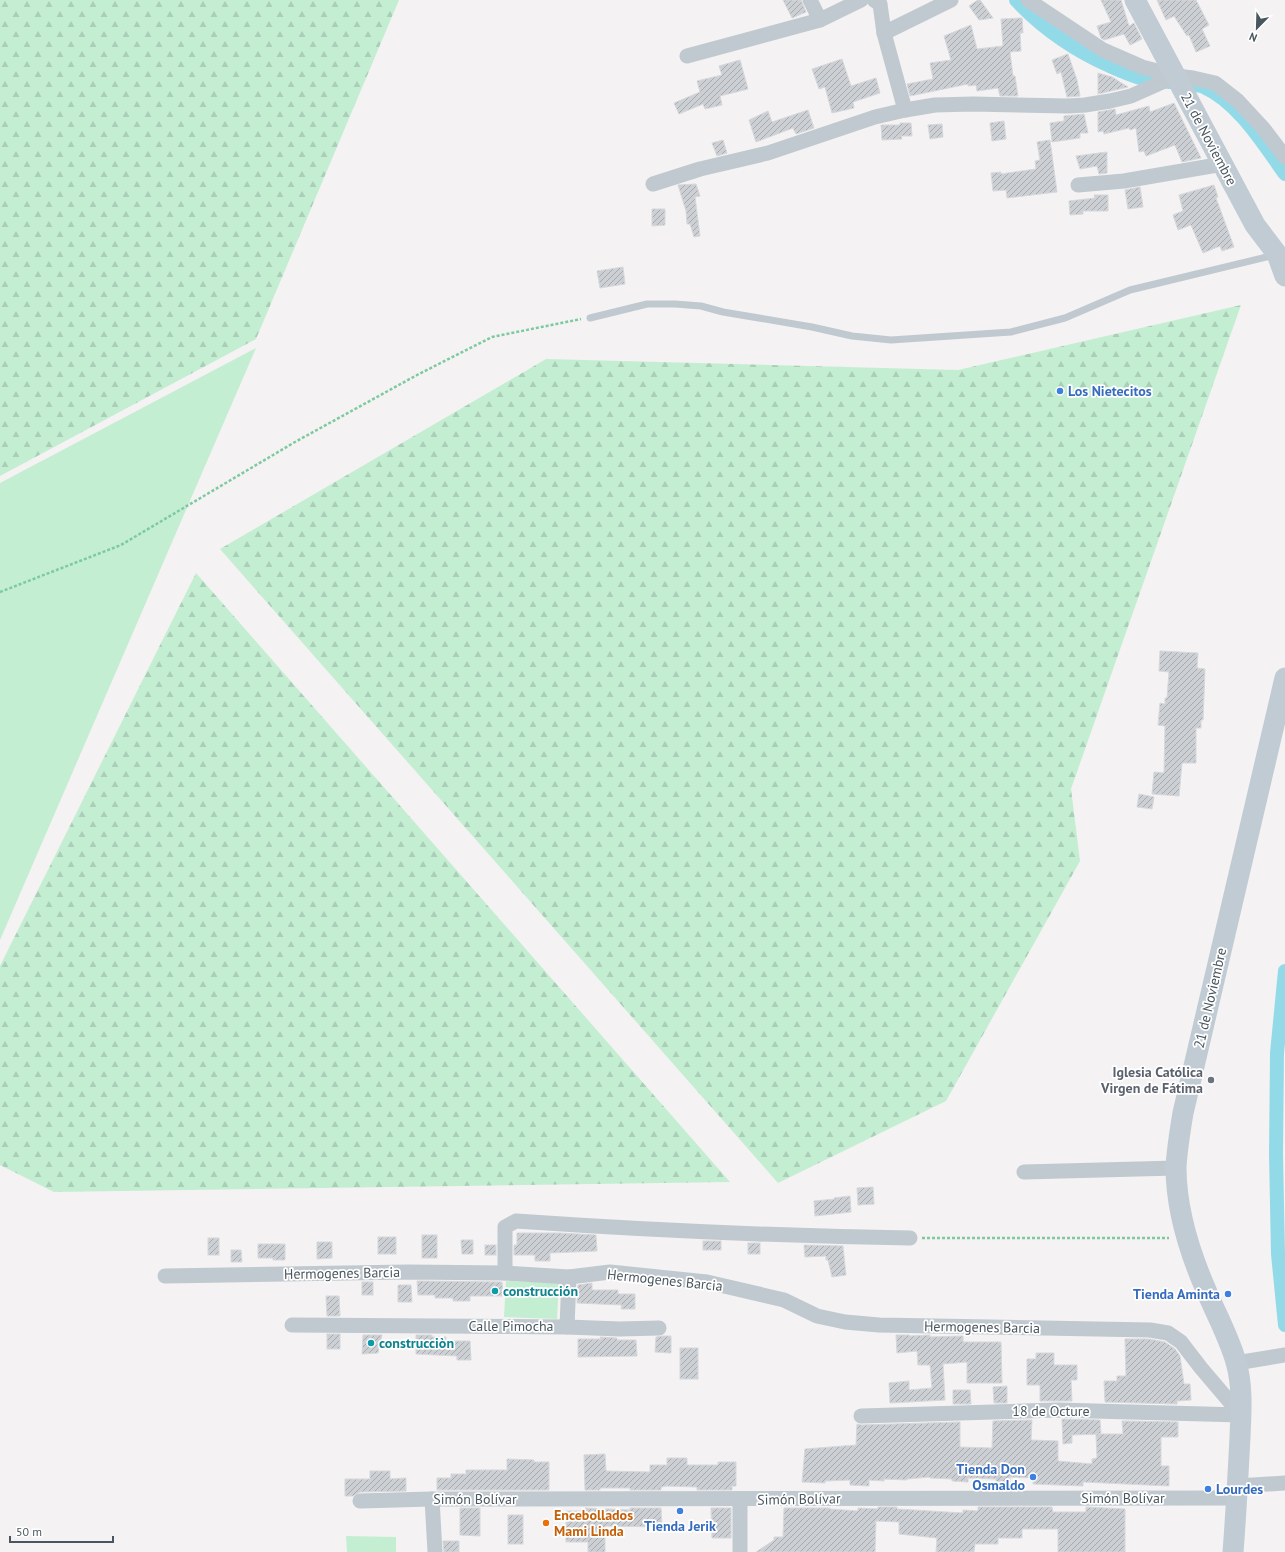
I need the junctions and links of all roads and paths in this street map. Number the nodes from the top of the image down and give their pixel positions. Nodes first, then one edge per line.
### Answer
1 (810, 0) edge
2 (861, 0) edge
3 (874, 0) edge
4 (951, 0) edge
5 (1028, 0) edge
6 (1135, 0) edge
7 (820, 20) junction
8 (884, 33) junction
9 (687, 56) dead end
10 (1176, 76) junction
11 (905, 110) junction
12 (1285, 157) edge
13 (1223, 164) junction
14 (653, 184) dead end
15 (1078, 185) dead end
16 (1277, 254) junction
17 (1285, 276) edge
18 (590, 318) joint
19 (0, 592) edge
20 (1285, 678) edge
21 (1176, 1168) junction
22 (1024, 1172) dead end
23 (910, 1238) joint
24 (1186, 1239) junction
25 (504, 1273) junction
26 (165, 1276) dead end
27 (569, 1277) junction
28 (292, 1325) dead end
29 (567, 1327) junction
30 (659, 1328) dead end
31 (1285, 1355) edge
32 (1236, 1363) junction
33 (1241, 1415) junction
34 (861, 1416) dead end
35 (1285, 1483) edge
36 (1238, 1492) junction
37 (432, 1499) junction
38 (740, 1499) junction
39 (360, 1501) dead end
40 (436, 1552) edge
41 (740, 1552) edge
42 (1233, 1552) edge

1 - 7 street
2 - 7 street
3 - 8 street
4 - 8 street
5 - 10 street
6 - 10 street, 21 de Noviembre
7 - 9 street
8 - 11 street
10 - 11 street
10 - 12 street
10 - 13 street, 21 de Noviembre
11 - 14 street
13 - 15 street
13 - 16 street, 21 de Noviembre
16 - 17 street, 21 de Noviembre
16 - 18 lane
18 - 19 path
20 - 21 street, 21 de Noviembre
21 - 22 street
21 - 24 street, 21 de Noviembre
23 - 24 path
23 - 25 street
24 - 32 street, 21 de Noviembre
25 - 26 street, Hermogenes Barcia
25 - 27 street, Hermogenes Barcia
27 - 29 street
27 - 33 street, Hermogenes Barcia
28 - 29 street, Calle Pimocha
29 - 30 street, Calle Pimocha
31 - 32 street
32 - 33 street, 21 de Noviembre
33 - 34 street, 18 de Octure
33 - 36 street, 21 de Noviembre
35 - 36 street, Simón Bolívar
36 - 38 street, Simón Bolívar
36 - 42 street, 21 de Noviembre
37 - 38 street, Simón Bolívar
37 - 39 street, Simón Bolívar
37 - 40 street
38 - 41 street

